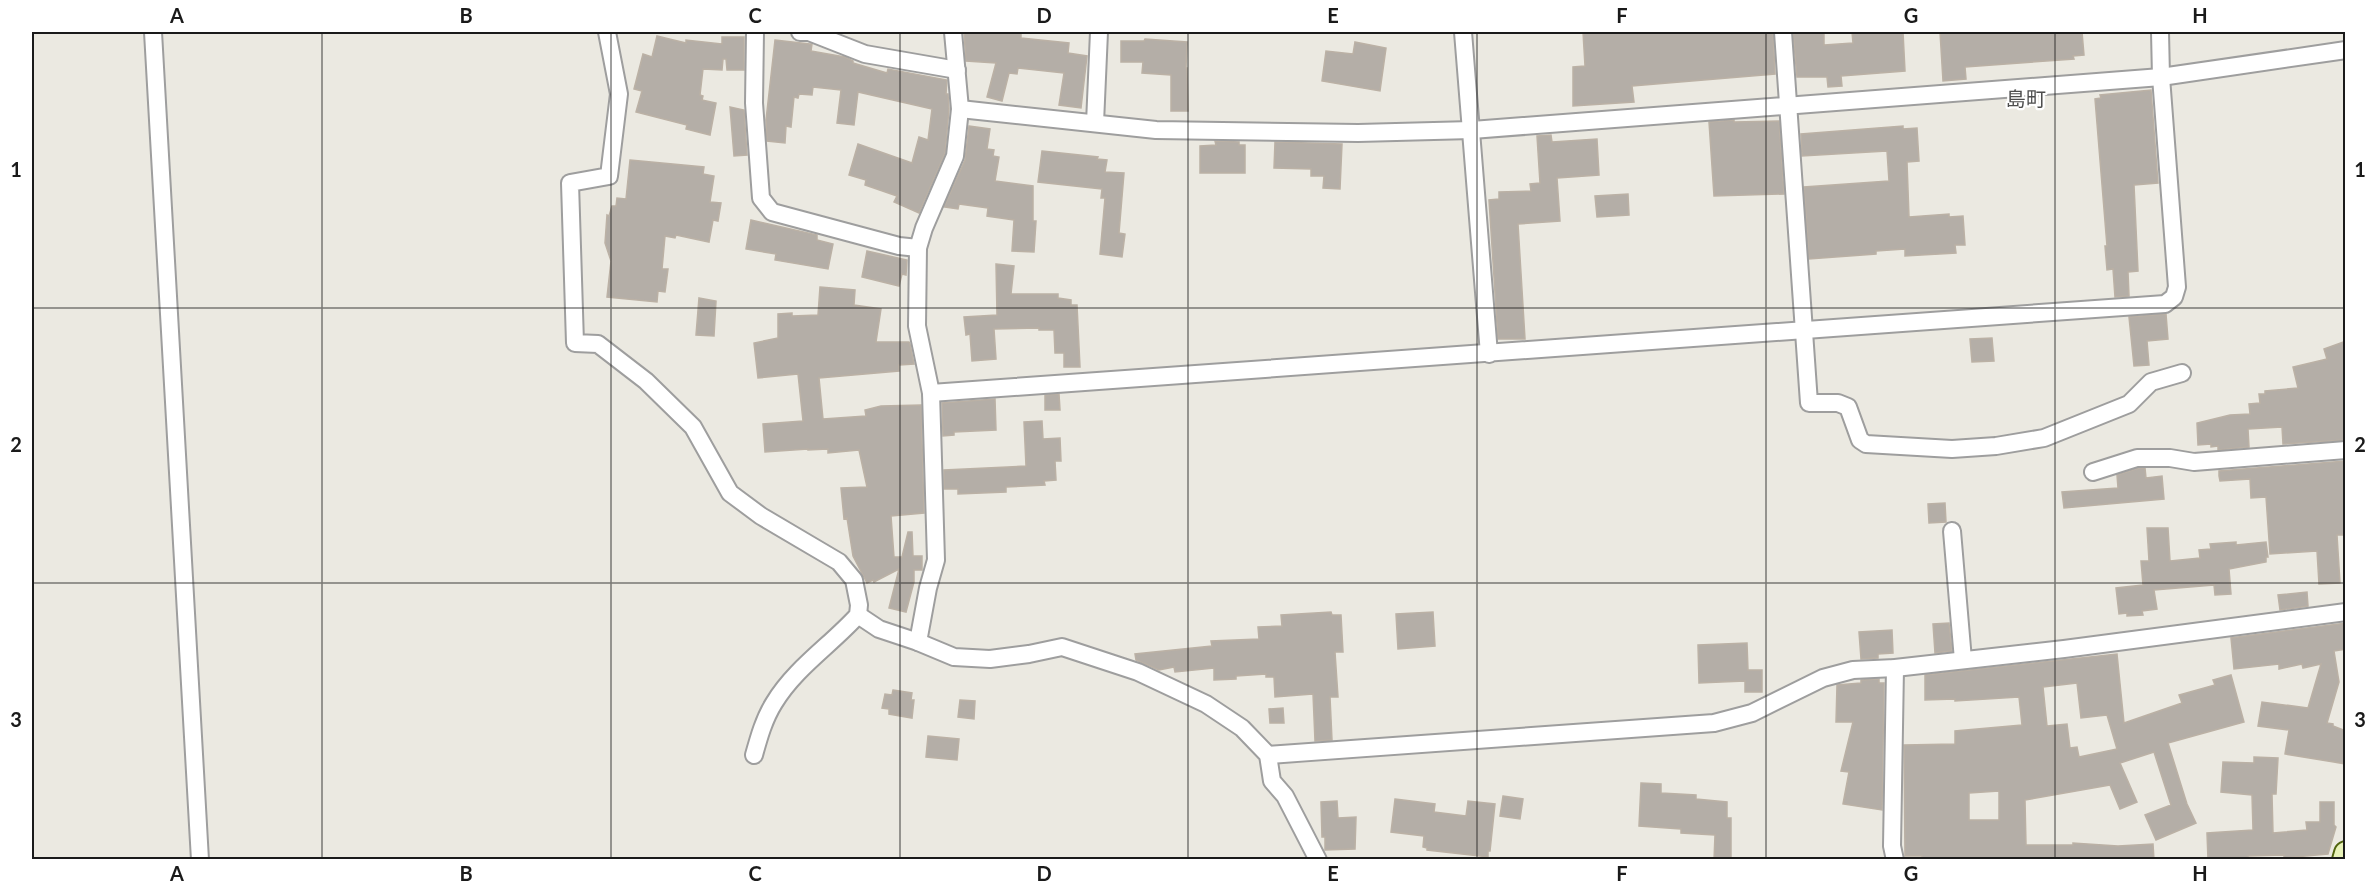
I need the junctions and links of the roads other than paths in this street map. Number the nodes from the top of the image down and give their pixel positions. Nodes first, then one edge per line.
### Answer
1 (153, 32) edge
2 (608, 32) edge
3 (755, 32) edge
4 (800, 32) edge
5 (953, 32) edge
6 (1100, 32) edge
7 (1463, 32) edge
8 (1783, 32) edge
9 (2160, 32) edge
10 (2346, 50) edge
11 (957, 70) junction
12 (2161, 77) junction
13 (1788, 107) junction
14 (960, 109) junction
15 (1095, 123) junction
16 (1472, 130) junction
17 (918, 248) junction
18 (1805, 328) junction
19 (1489, 354) junction
20 (2182, 373) dead end
21 (931, 393) junction
22 (2346, 450) edge
23 (2093, 472) dead end
24 (1952, 531) dead end
25 (2346, 612) edge
26 (858, 615) junction
27 (918, 642) junction
28 (1963, 660) junction
29 (1895, 668) junction
30 (754, 755) dead end
31 (1268, 755) junction
32 (2346, 853) edge
33 (200, 860) edge
34 (1318, 860) edge
35 (1895, 860) edge
36 (2343, 860) edge

1 - 33 street
2 - 26 street
3 - 17 street
4 - 11 street
5 - 11 street
6 - 15 street
7 - 16 street
8 - 13 street
9 - 12 street
10 - 12 street
11 - 14 street
12 - 13 street
12 - 18 street
13 - 16 street
13 - 18 street
14 - 15 street
14 - 17 street
15 - 16 street
16 - 19 street
17 - 21 street
18 - 19 street
18 - 20 street
19 - 21 street
21 - 27 street
22 - 23 street
24 - 28 street
25 - 28 street
26 - 27 street
26 - 30 street
27 - 31 street
28 - 29 street
29 - 31 street
29 - 35 street
31 - 34 street
32 - 36 main road

